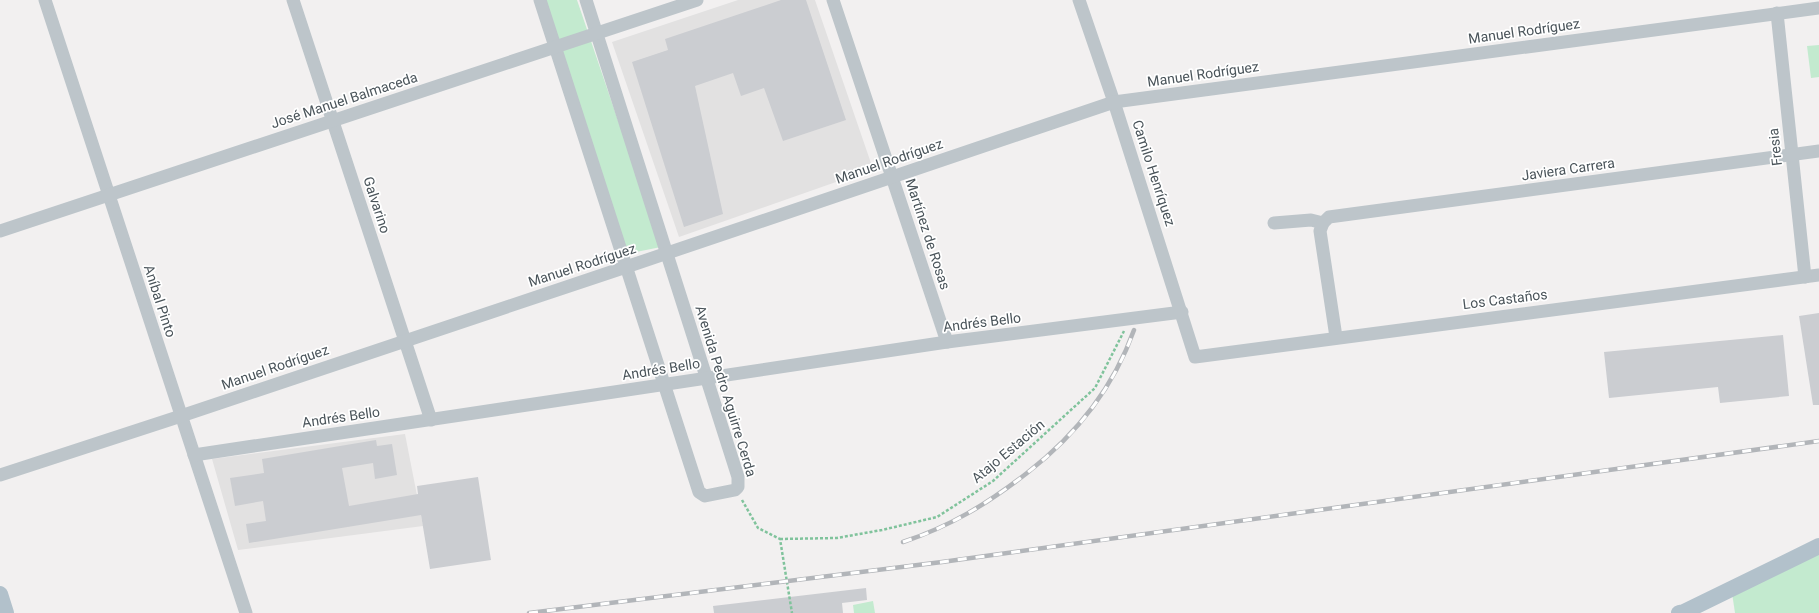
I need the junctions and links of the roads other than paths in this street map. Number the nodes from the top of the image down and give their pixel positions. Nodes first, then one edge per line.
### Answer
1 (45, 0) edge
2 (294, 0) edge
3 (540, 0) edge
4 (586, 0) edge
5 (697, 0) edge
6 (833, 0) edge
7 (1079, 0) edge
8 (1819, 8) edge
9 (1777, 13) junction
10 (597, 33) junction
11 (555, 47) junction
12 (1114, 102) junction
13 (333, 120) junction
14 (1819, 151) edge
15 (1792, 155) junction
16 (892, 177) junction
17 (109, 195) junction
18 (1274, 223) dead end
19 (1323, 223) junction
20 (0, 231) edge
21 (667, 253) junction
22 (626, 267) junction
23 (1819, 275) edge
24 (1805, 277) junction
25 (1182, 312) junction
26 (1336, 337) junction
27 (404, 340) junction
28 (947, 342) junction
29 (1196, 356) joint
30 (707, 378) junction
31 (665, 386) junction
32 (181, 416) junction
33 (431, 420) junction
34 (194, 455) junction
35 (0, 475) edge
36 (1819, 546) edge
37 (0, 594) edge
38 (1681, 612) edge
39 (6, 613) edge
40 (246, 613) edge

1 - 17 street, Aníbal Pinto
2 - 13 street, Galvarino
3 - 11 street, Avenida Pedro Aguirre Cerda
4 - 10 street, Avenida Pedro Aguirre Cerda
5 - 10 street, José Manuel Balmaceda
6 - 16 street, Martínez de Rosas
7 - 12 street, Camilo Henríquez
8 - 9 street, Manuel Rodríguez
9 - 12 street, Manuel Rodríguez
9 - 15 street, Fresia
10 - 11 street, José Manuel Balmaceda
10 - 21 street, Avenida Pedro Aguirre Cerda
11 - 13 street, José Manuel Balmaceda
11 - 22 street, Avenida Pedro Aguirre Cerda
12 - 16 street, Manuel Rodríguez
12 - 25 street, Camilo Henríquez
13 - 17 street, José Manuel Balmaceda
13 - 27 street, Galvarino
14 - 15 street, Javiera Carrera
15 - 19 street, Javiera Carrera
15 - 24 street, Fresia
16 - 21 street, Manuel Rodríguez
16 - 28 street, Martínez de Rosas
17 - 20 street, José Manuel Balmaceda
17 - 32 street, Aníbal Pinto
18 - 19 street
19 - 26 street
21 - 22 street, Manuel Rodríguez
21 - 30 street, Avenida Pedro Aguirre Cerda
22 - 27 street, Manuel Rodríguez
22 - 31 street, Avenida Pedro Aguirre Cerda
23 - 24 street, Los Castaños
24 - 26 street, Los Castaños
25 - 28 street, Andrés Bello
25 - 29 street, Camilo Henríquez
26 - 29 street, Los Castaños
27 - 32 street, Manuel Rodríguez
27 - 33 street, Galvarino
28 - 30 street, Andrés Bello
30 - 31 street, Andrés Bello
30 - 31 street, Avenida Pedro Aguirre Cerda
31 - 33 street, Andrés Bello
32 - 34 street, Aníbal Pinto
32 - 35 street, Manuel Rodríguez
33 - 34 street, Andrés Bello
34 - 40 street, Aníbal Pinto
36 - 38 main road
37 - 39 main road

